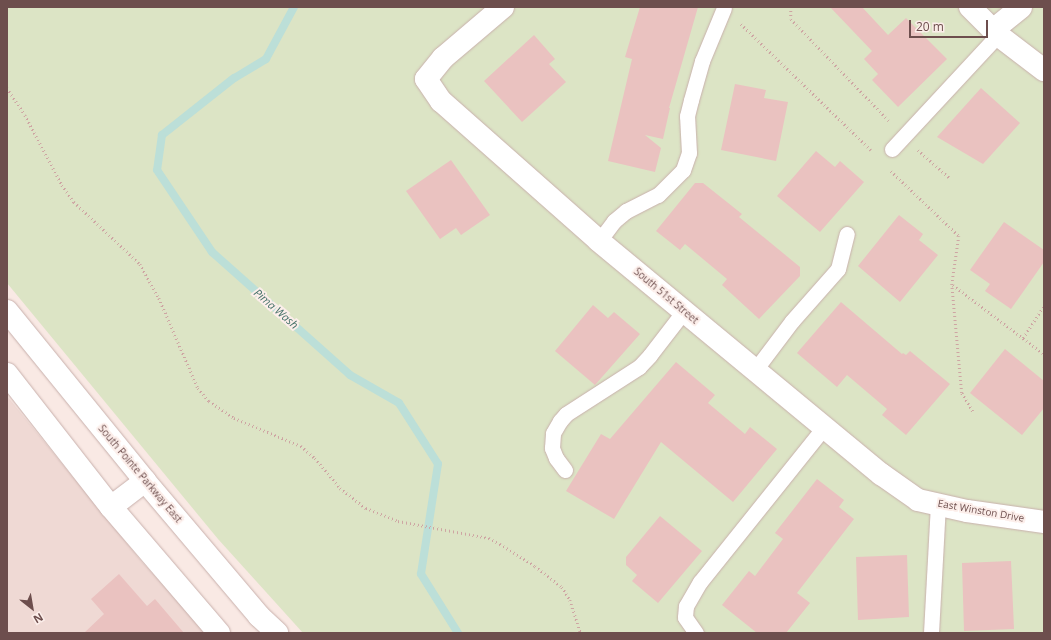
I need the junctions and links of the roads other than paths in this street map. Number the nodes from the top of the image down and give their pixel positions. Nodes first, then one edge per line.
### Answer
1 (503, 7) edge
2 (970, 7) edge
3 (1021, 7) edge
4 (724, 8) road end
5 (996, 32) junction
6 (1044, 70) edge
7 (892, 148) dead end
8 (847, 234) dead end
9 (599, 241) junction
10 (7, 311) edge
11 (684, 311) junction
12 (755, 370) junction
13 (7, 374) edge
14 (824, 427) junction
15 (565, 470) dead end
16 (145, 481) junction
17 (928, 502) junction
18 (111, 507) junction
19 (1044, 522) edge
20 (270, 631) edge
21 (220, 633) edge
22 (696, 633) edge
23 (931, 633) edge

1 - 9 street, South 51st Street
2 - 5 street
3 - 5 street
4 - 9 lane
5 - 6 street
5 - 7 lane
8 - 12 lane
9 - 11 street, South 51st Street
10 - 16 street, South Pointe Parkway East
11 - 12 street, South 51st Street
11 - 15 lane
12 - 14 street, South 51st Street
13 - 18 street
14 - 17 street, South 51st Street
14 - 22 lane
16 - 18 street
16 - 20 street, South Pointe Parkway East
17 - 19 street, East Winston Drive
17 - 23 lane
18 - 21 street

